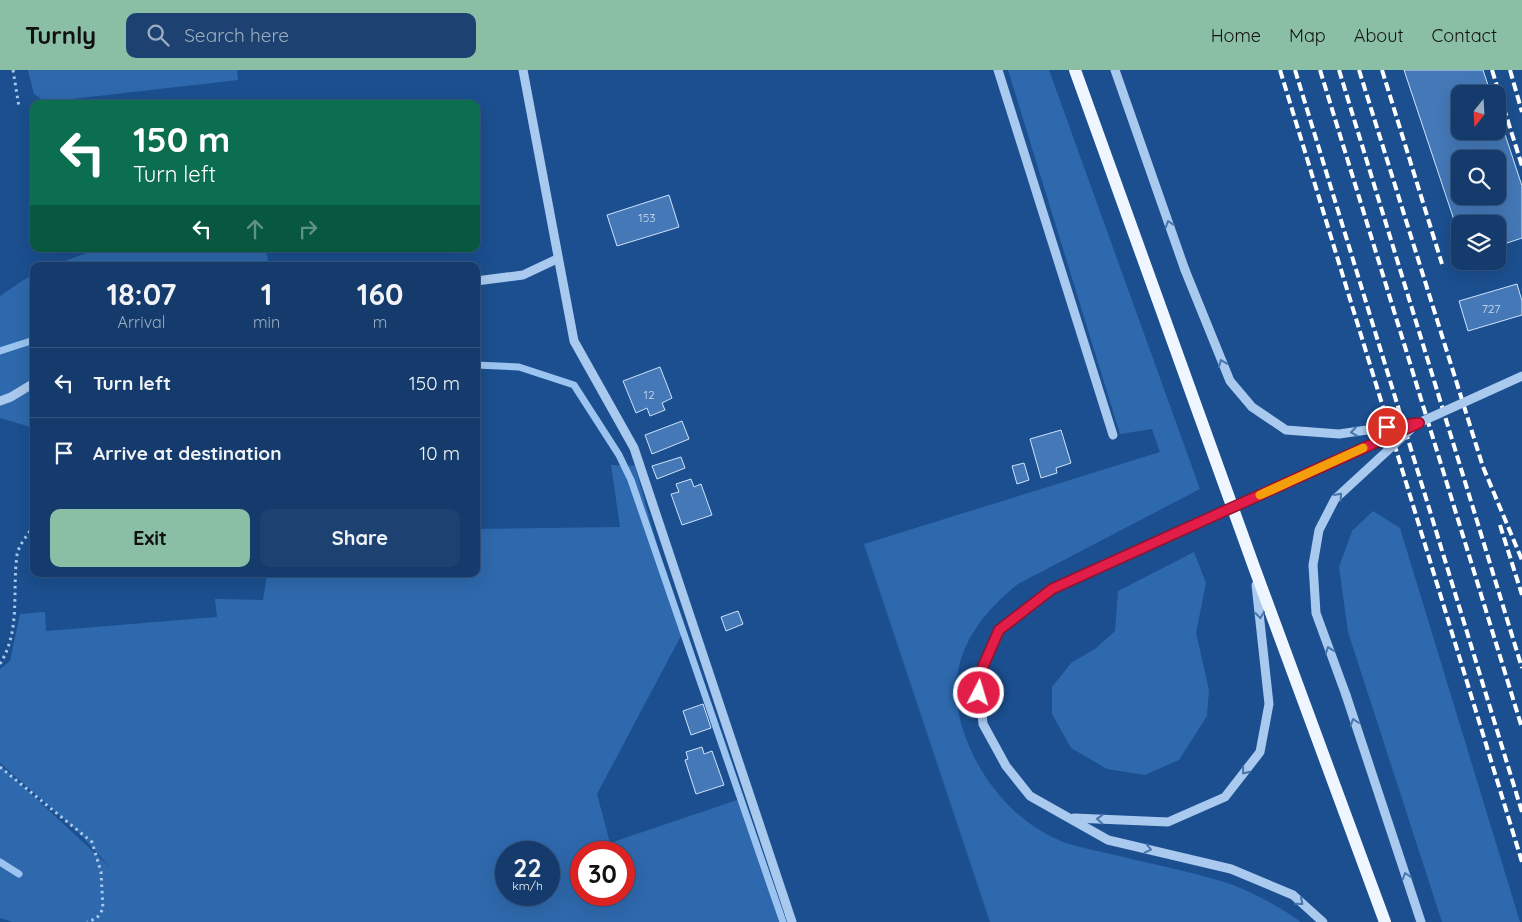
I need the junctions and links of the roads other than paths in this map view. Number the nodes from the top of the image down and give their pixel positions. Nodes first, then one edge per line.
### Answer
1 (523, 70) edge
2 (998, 70) edge
3 (1075, 70) edge
4 (1115, 70) edge
5 (557, 259) junction
6 (480, 280) edge
7 (1522, 376) edge
8 (30, 385) edge
9 (0, 400) edge
10 (1419, 423) junction
11 (1114, 435) dead end
12 (1254, 567) junction
13 (1071, 818) junction
14 (792, 922) edge
15 (1323, 922) edge
16 (1385, 922) edge
17 (1421, 922) edge

1 - 5 street
2 - 11 street
3 - 12 main road
10 -> 4 street, bridge
5 - 6 street
5 - 14 street
7 - 10 street, bridge
8 - 9 street
10 - 13 street, bridge
17 -> 10 street, bridge
12 -> 13 street
12 - 16 main road
13 -> 15 street

